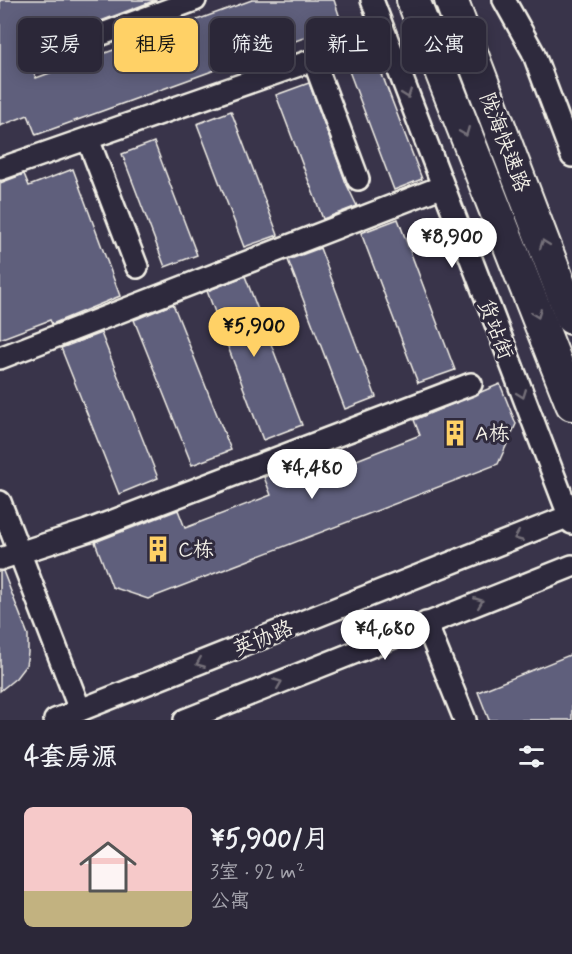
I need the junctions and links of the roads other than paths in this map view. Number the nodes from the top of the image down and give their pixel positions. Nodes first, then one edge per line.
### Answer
1 (195, 0) edge
2 (372, 0) edge
3 (412, 0) edge
4 (451, 0) edge
5 (464, 0) edge
6 (504, 0) edge
7 (379, 18) edge
8 (102, 35) edge
9 (390, 49) edge
10 (306, 64) edge
11 (318, 72) edge
12 (486, 92) junction
13 (88, 139) junction
14 (572, 156) edge
15 (0, 169) edge
16 (358, 179) dead end
17 (441, 187) junction
18 (137, 267) dead end
19 (572, 318) edge
20 (0, 358) edge
21 (471, 384) dead end
22 (572, 404) edge
23 (0, 502) edge
24 (571, 518) edge
25 (9, 556) edge
26 (572, 566) edge
27 (426, 623) junction
28 (80, 710) junction
29 (55, 720) edge
30 (185, 720) edge
31 (465, 720) edge

1 - 8 street
2 - 7 street, 货站街
3 -> 22 highway, 陇海快速路
4 - 12 highway, 陇海快速路
5 - 12 highway
6 - 14 street
9 -> 17 street, 货站街
10 - 13 street
11 - 16 street
19 -> 12 highway, 陇海快速路
13 - 15 street
13 - 18 street
17 - 20 street
17 -> 24 street, 货站街
21 - 25 street
23 - 25 street
24 -> 28 street, 英协路
25 - 28 street
27 -> 26 street
30 -> 27 street
27 - 31 street
28 - 29 street, 英协路

